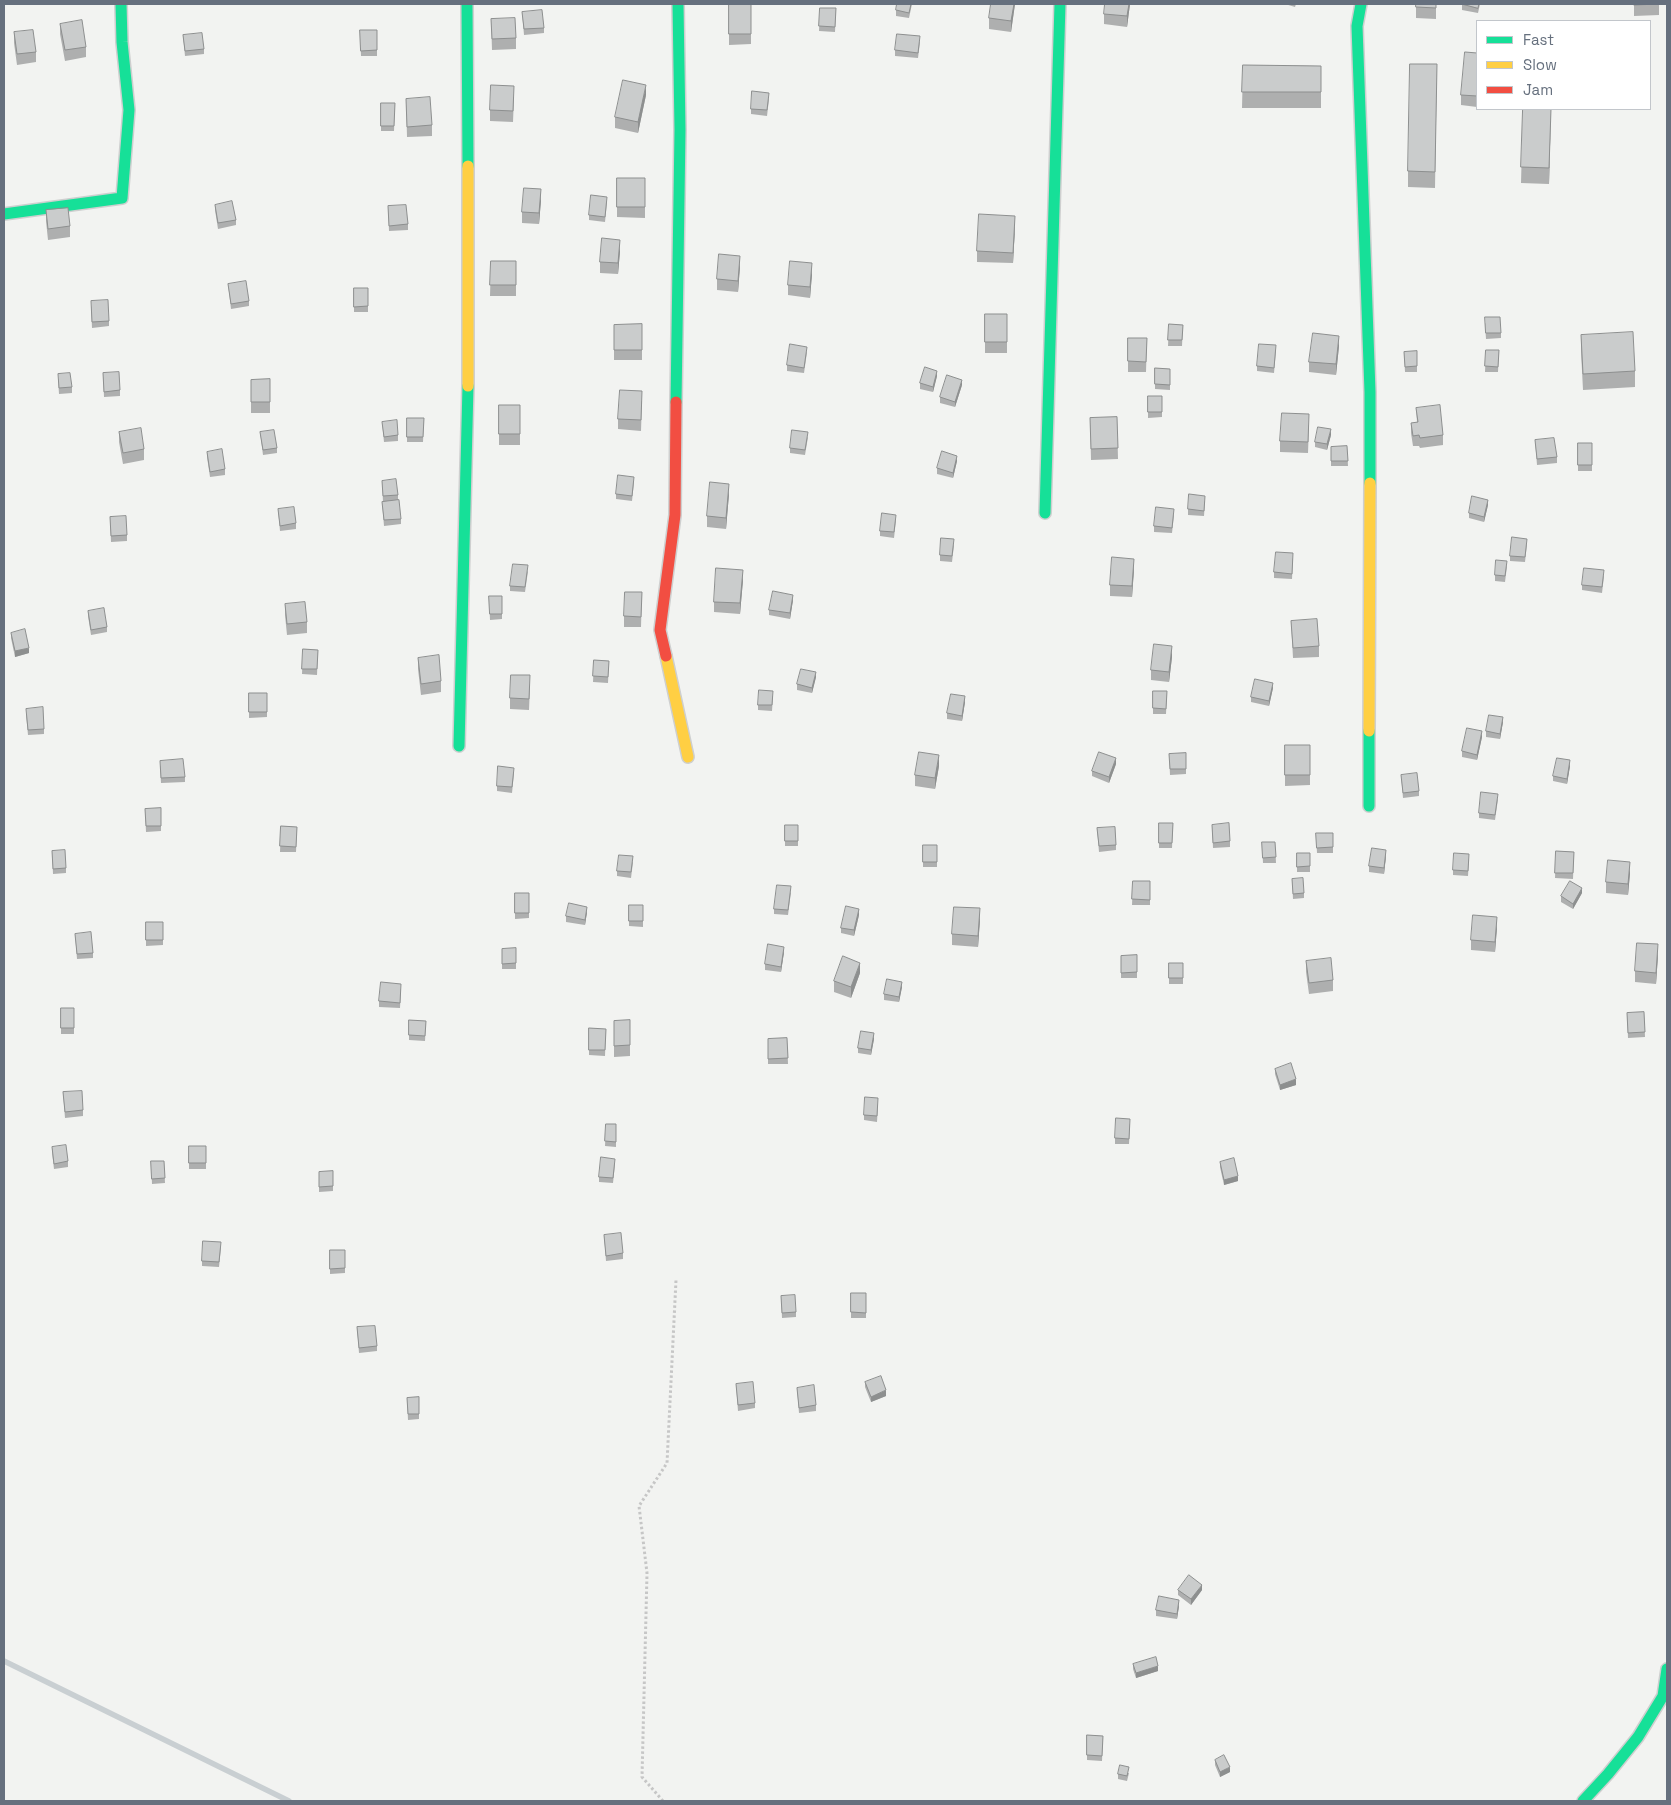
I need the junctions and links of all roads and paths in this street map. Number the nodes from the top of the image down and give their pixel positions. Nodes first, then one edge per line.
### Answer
1 (121, 4) edge
2 (467, 4) edge
3 (678, 4) edge
4 (1060, 4) edge
5 (1362, 4) edge
6 (4, 214) edge
7 (1046, 513) dead end
8 (459, 746) dead end
9 (688, 757) dead end
10 (1370, 806) dead end
11 (676, 1280) dead end
12 (1667, 1669) edge
13 (663, 1801) edge
14 (1583, 1801) edge

1 - 6 street
2 - 8 street
3 - 9 street
4 - 7 street
5 - 10 street
11 - 13 path
12 - 14 street

